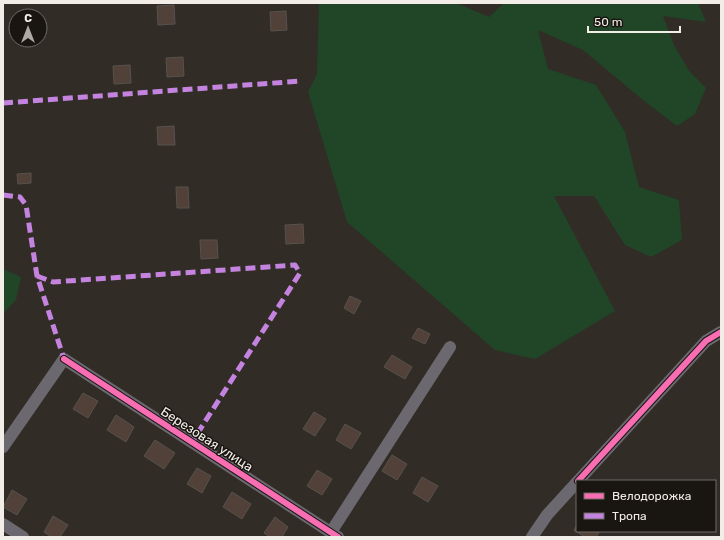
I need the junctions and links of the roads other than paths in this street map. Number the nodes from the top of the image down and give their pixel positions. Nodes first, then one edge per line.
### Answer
1 (721, 332) edge
2 (450, 347) dead end
3 (3, 447) edge
4 (578, 480) edge
5 (576, 482) edge
6 (3, 524) edge
7 (334, 535) edge
8 (23, 537) edge
9 (532, 537) edge

1 - 4 street
2 - 7 street
3 - 7 street, Березовая улица
5 - 9 street
6 - 8 street

